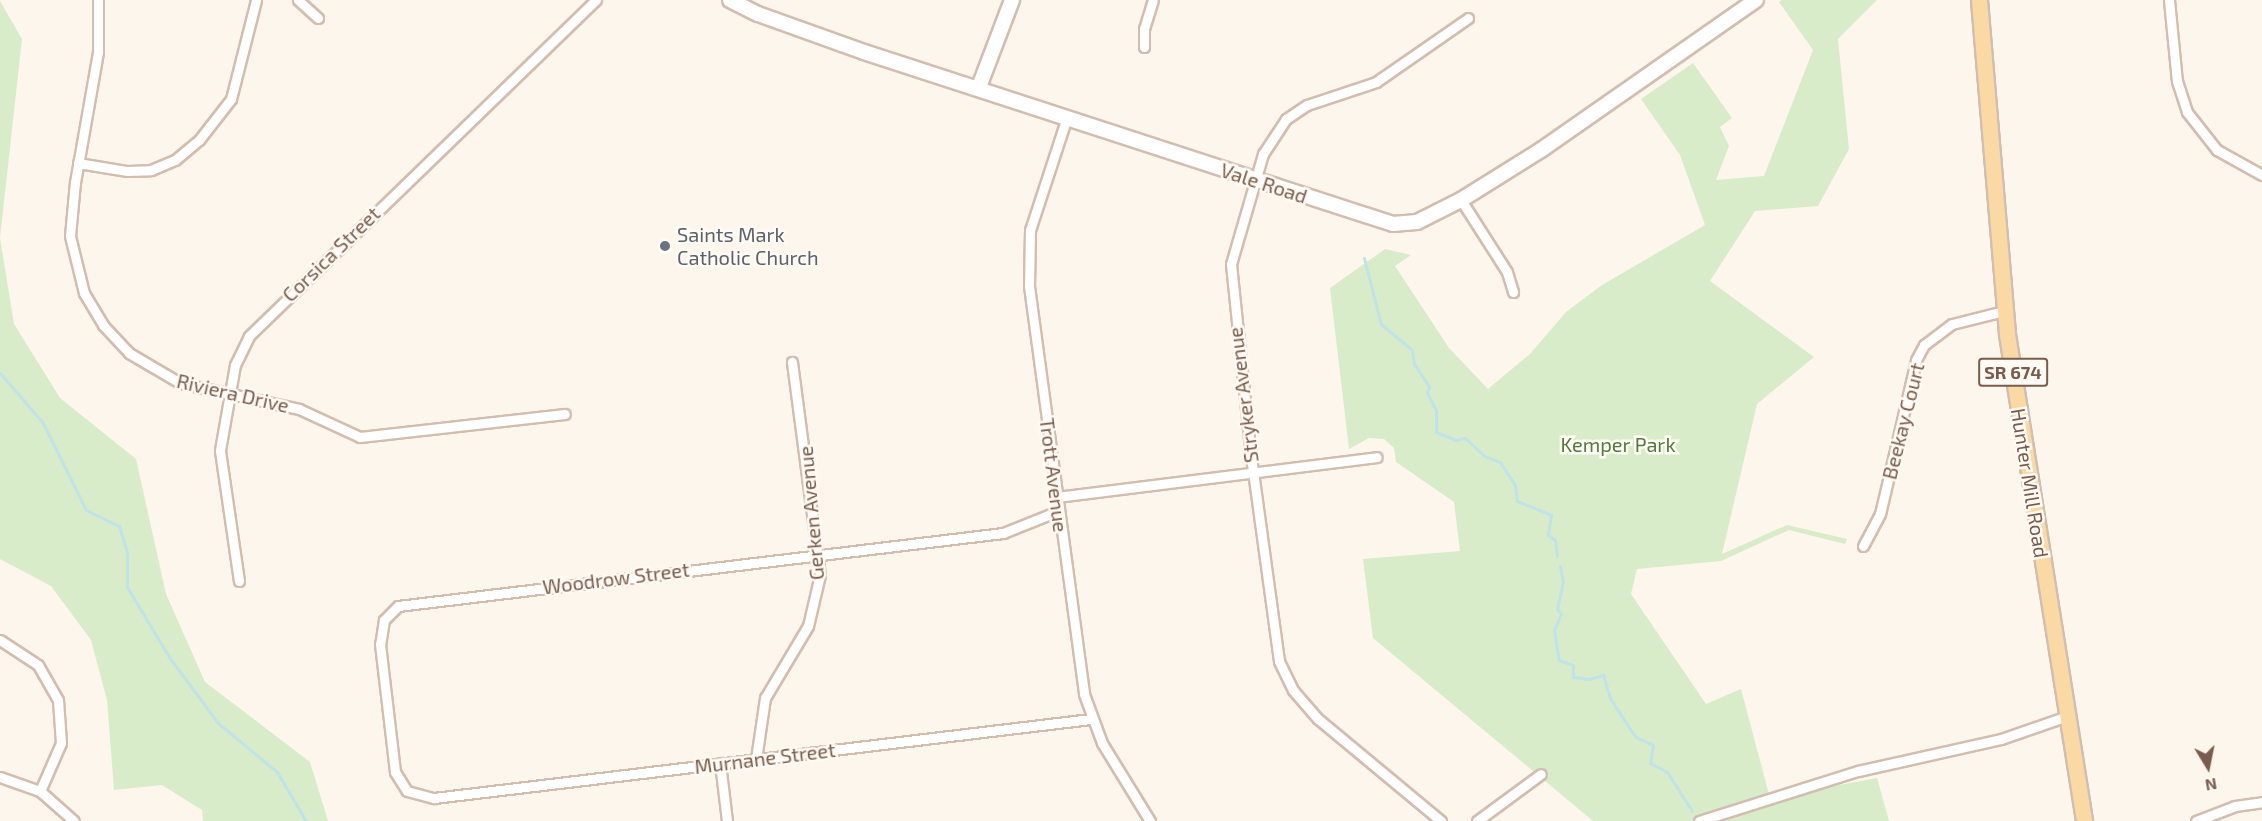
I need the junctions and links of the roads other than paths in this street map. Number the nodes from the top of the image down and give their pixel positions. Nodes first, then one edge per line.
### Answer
1 (98, 0) edge
2 (256, 0) edge
3 (298, 0) edge
4 (596, 0) edge
5 (730, 0) edge
6 (1012, 0) edge
7 (1153, 0) edge
8 (1756, 0) edge
9 (1979, 0) edge
10 (2169, 0) edge
11 (318, 18) dead end
12 (1468, 18) dead end
13 (1144, 47) dead end
14 (980, 87) junction
15 (1067, 117) junction
16 (78, 163) junction
17 (2262, 175) edge
18 (1254, 180) junction
19 (1461, 200) junction
20 (1513, 292) dead end
21 (2004, 311) junction
22 (792, 362) dead end
23 (229, 395) junction
24 (565, 414) dead end
25 (1377, 457) dead end
26 (1253, 472) junction
27 (1057, 497) junction
28 (1058, 511) junction
29 (1863, 546) dead end
30 (818, 555) junction
31 (239, 581) dead end
32 (0, 640) edge
33 (2065, 717) junction
34 (1091, 719) junction
35 (756, 759) junction
36 (720, 763) junction
37 (1541, 774) dead end
38 (0, 777) edge
39 (40, 791) junction
40 (438, 797) joint
41 (2262, 802) edge
42 (74, 821) edge
43 (726, 821) edge
44 (1150, 821) edge
45 (1441, 821) edge
46 (1477, 821) edge
47 (1699, 821) edge
48 (2084, 821) edge
49 (2196, 821) edge

1 - 16 street, Riviera Drive
2 - 16 street
3 - 11 street
4 - 23 street, Corsica Street
5 - 14 main road, Vale Road
6 - 14 main road
7 - 13 street
8 - 19 main road, Vale Road
9 - 21 main road, Hunter Mill Road / SR 674
10 - 17 street
12 - 18 street, Stryker Avenue
14 - 15 main road, Vale Road
15 - 18 main road, Vale Road
15 - 27 street, Trott Avenue
16 - 23 street, Riviera Drive
18 - 19 main road, Vale Road
18 - 26 street, Stryker Avenue
19 - 20 street
21 - 29 street, Beekay Court
21 - 33 main road, Hunter Mill Road / SR 674
22 - 30 street, Gerken Avenue
23 - 24 street, Riviera Drive
23 - 31 street, Corsica Street
25 - 26 street
26 - 27 street
26 - 45 street, Stryker Avenue
27 - 28 street, Trott Avenue
28 - 30 street, Woodrow Street
28 - 34 street, Trott Avenue
30 - 35 street, Gerken Avenue
30 - 40 street, Woodrow Street
32 - 39 street
33 - 47 street
33 - 48 main road, Hunter Mill Road / SR 674
34 - 35 street, Murnane Street
34 - 44 street, Trott Avenue
35 - 36 street, Murnane Street
36 - 40 street, Murnane Street
36 - 43 street
37 - 46 street
38 - 39 street
39 - 42 street
41 - 49 street

